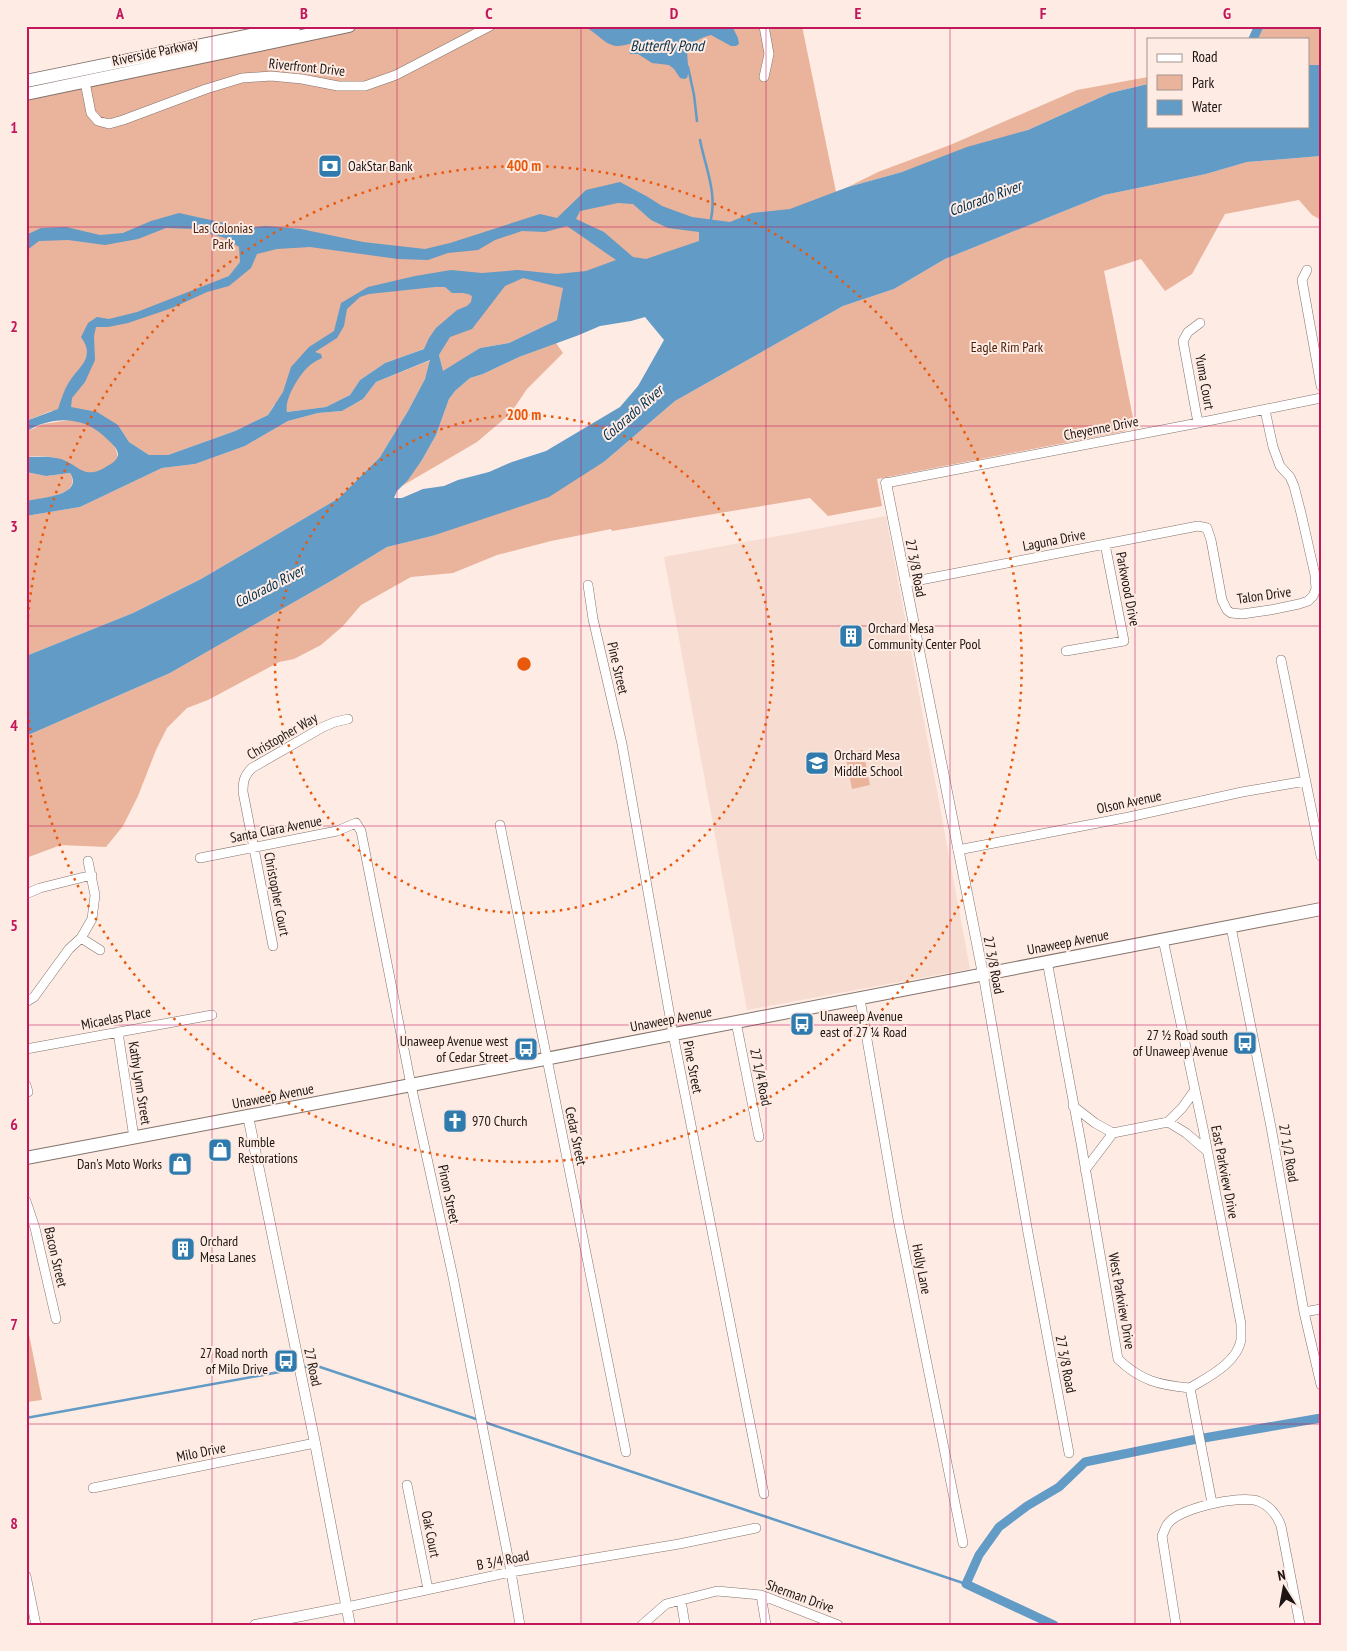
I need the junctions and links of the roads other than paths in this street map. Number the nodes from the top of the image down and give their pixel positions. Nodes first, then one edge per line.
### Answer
1 (295, 26) edge
2 (349, 26) edge
3 (490, 26) edge
4 (764, 26) edge
5 (764, 77) dead end
6 (26, 81) edge
7 (85, 82) junction
8 (26, 94) edge
9 (1307, 270) dead end
10 (1200, 323) dead end
11 (1321, 386) edge
12 (1321, 398) edge
13 (1265, 410) junction
14 (1198, 424) junction
15 (886, 483) joint
16 (1207, 528) joint
17 (1105, 544) junction
18 (905, 583) junction
19 (588, 586) dead end
20 (1066, 651) dead end
21 (1281, 660) dead end
22 (348, 719) dead end
23 (1306, 781) junction
24 (356, 823) joint
25 (500, 825) dead end
26 (254, 848) junction
27 (958, 850) junction
28 (1321, 856) edge
29 (200, 858) dead end
30 (88, 861) dead end
31 (92, 876) junction
32 (26, 894) edge
33 (1321, 909) edge
34 (1230, 926) junction
35 (81, 938) junction
36 (1163, 939) junction
37 (273, 946) dead end
38 (100, 950) dead end
39 (1047, 961) junction
40 (983, 974) junction
41 (860, 999) junction
42 (26, 1002) edge
43 (212, 1015) dead end
44 (736, 1022) junction
45 (118, 1032) junction
46 (673, 1034) junction
47 (26, 1049) edge
48 (546, 1059) junction
49 (411, 1085) junction
50 (1195, 1090) junction
51 (1073, 1106) junction
52 (248, 1116) junction
53 (1168, 1122) junction
54 (1113, 1133) junction
55 (759, 1136) dead end
56 (134, 1138) junction
57 (1207, 1151) junction
58 (26, 1158) edge
59 (1085, 1170) junction
60 (26, 1201) edge
61 (1321, 1309) edge
62 (1304, 1312) junction
63 (56, 1319) dead end
64 (1321, 1385) edge
65 (1190, 1388) junction
66 (315, 1443) junction
67 (626, 1452) dead end
68 (1069, 1453) dead end
69 (407, 1485) dead end
70 (93, 1488) dead end
71 (764, 1494) dead end
72 (1212, 1503) junction
73 (756, 1528) dead end
74 (962, 1543) dead end
75 (511, 1572) junction
76 (26, 1576) edge
77 (428, 1589) junction
78 (761, 1594) junction
79 (681, 1600) junction
80 (346, 1608) junction
81 (36, 1625) edge
82 (255, 1625) edge
83 (350, 1625) edge
84 (520, 1625) edge
85 (642, 1625) edge
86 (685, 1625) edge
87 (766, 1625) edge
88 (838, 1625) edge
89 (1176, 1625) edge
90 (1300, 1625) edge

1 - 6 main road, Riverside Parkway
2 - 7 main road, Riverside Parkway
3 - 7 street, Riverfront Drive
4 - 5 street
7 - 8 main road, Riverside Parkway
9 - 11 street
10 - 14 street, Yuma Court
12 - 13 street, Cheyenne Drive
13 - 14 street, Cheyenne Drive
13 - 16 street, Talon Drive
14 - 15 street, Cheyenne Drive
15 - 18 street, 27 3/8 Road
16 - 17 street, Laguna Drive
17 - 18 street, Laguna Drive
17 - 20 street, Parkwood Drive
18 - 27 street, 27 3/8 Road
19 - 46 street, Pine Street
21 - 23 street
22 - 26 street, Christopher Way
23 - 27 street, Olson Avenue
23 - 28 street
24 - 26 street, Santa Clara Avenue
24 - 49 street, Pinon Street
25 - 48 street, Cedar Street
26 - 29 street, Santa Clara Avenue
26 - 37 street, Christopher Court
27 - 40 street, 27 3/8 Road
30 - 31 street
31 - 32 street
31 - 35 street
33 - 34 main road, Unaweep Avenue
34 - 36 main road, Unaweep Avenue
34 - 62 street, 27 1/2 Road
35 - 38 street
35 - 42 street
36 - 39 main road, Unaweep Avenue
36 - 50 street, East Parkview Drive
39 - 40 main road, Unaweep Avenue
39 - 51 street, West Parkview Drive
40 - 41 main road, Unaweep Avenue
40 - 68 street, 27 3/8 Road
41 - 44 main road, Unaweep Avenue
41 - 74 street, Holly Lane
43 - 45 street, Micaelas Place
44 - 46 main road, Unaweep Avenue
44 - 55 street, 27 1/4 Road
45 - 47 street, Micaelas Place
45 - 56 street, Kathy Lynn Street
46 - 48 main road, Unaweep Avenue
46 - 71 street, Pine Street
48 - 49 main road, Unaweep Avenue
48 - 67 street, Cedar Street
49 - 52 main road, Unaweep Avenue
49 - 75 street, Pinon Street
50 - 53 street
50 - 57 street, East Parkview Drive
51 - 54 street
51 - 59 street, West Parkview Drive
52 - 56 main road, Unaweep Avenue
52 - 66 street, 27 Road
53 - 54 street
53 - 57 street
54 - 59 street
56 - 58 main road, Unaweep Avenue
57 - 65 street, East Parkview Drive
59 - 65 street, West Parkview Drive
60 - 63 street, Bacon Street
61 - 62 street
62 - 64 street, 27 1/2 Road
65 - 72 street
66 - 70 street, Milo Drive
66 - 80 street, 27 Road
69 - 77 street, Oak Court
72 - 89 street
72 - 90 street
73 - 75 street, B 3/4 Road
75 - 77 street, B 3/4 Road
75 - 84 street, Pinon Street
76 - 81 street
77 - 80 street, B 3/4 Road
78 - 79 street, Sherman Drive
78 - 87 street
78 - 88 street, Sherman Drive
79 - 85 street, Sherman Drive
79 - 86 street
80 - 82 street, B 3/4 Road
80 - 83 street, 27 Road

